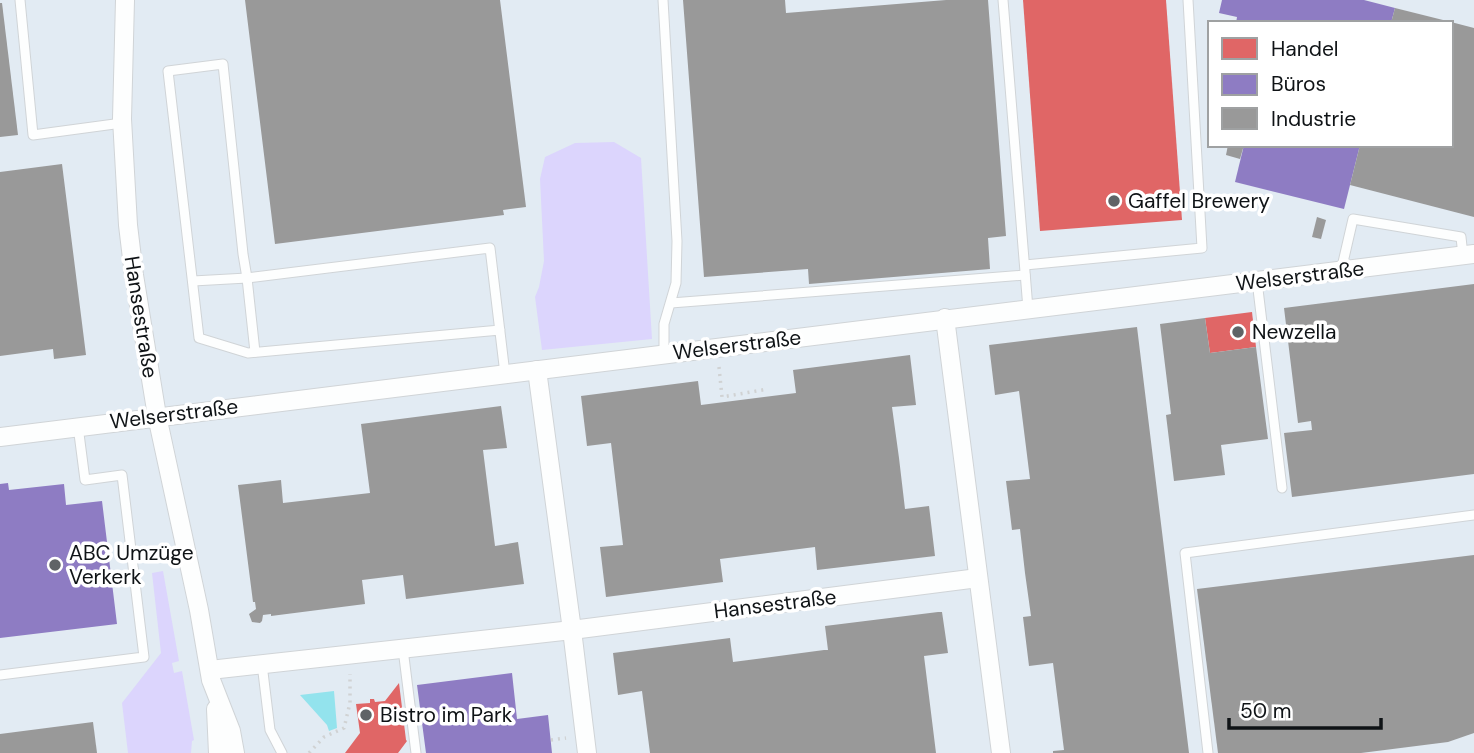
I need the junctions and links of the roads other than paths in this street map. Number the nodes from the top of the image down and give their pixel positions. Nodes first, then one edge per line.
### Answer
1 (20, 0) edge
2 (125, 0) edge
3 (663, 0) edge
4 (1003, 0) edge
5 (1188, 0) edge
6 (122, 123) junction
7 (1469, 255) edge
8 (1025, 270) junction
9 (1341, 271) junction
10 (247, 278) junction
11 (193, 281) junction
12 (1257, 281) junction
13 (671, 303) junction
14 (1028, 309) junction
15 (945, 318) junction
16 (500, 330) junction
17 (255, 352) junction
18 (664, 354) junction
19 (537, 370) junction
20 (505, 374) junction
21 (157, 416) junction
22 (78, 426) junction
23 (0, 437) edge
24 (1282, 488) dead end
25 (1474, 515) edge
26 (978, 578) junction
27 (572, 630) junction
28 (403, 649) junction
29 (262, 664) junction
30 (210, 670) junction
31 (0, 675) edge
32 (216, 695) junction
33 (218, 753) edge
34 (235, 753) edge
35 (282, 753) edge
36 (416, 753) edge
37 (587, 753) edge
38 (1001, 753) edge
39 (1208, 753) edge

1 - 6 lane
2 - 6 street, Hansestraße
3 - 13 lane
4 - 8 lane
5 - 8 lane
6 - 21 street, Hansestraße
7 - 9 street, Welserstraße
7 - 9 lane
8 - 13 lane
8 - 14 lane
9 - 12 street, Welserstraße
10 - 11 lane
10 - 11 lane
10 - 16 lane
10 - 17 lane
11 - 17 lane
12 - 14 street, Welserstraße
12 - 24 lane
13 - 18 lane
14 - 15 street, Welserstraße
15 - 18 street, Welserstraße
15 - 26 street
16 - 17 lane
16 - 20 lane
18 - 19 street, Welserstraße
19 - 20 street, Welserstraße
19 - 27 street
20 - 21 street, Welserstraße
21 - 22 street, Welserstraße
21 - 30 street, Hansestraße
22 - 23 street, Welserstraße
22 - 31 lane
25 - 39 lane
26 - 27 street, Hansestraße
26 - 38 street
27 - 28 street, Hansestraße
27 - 37 street
28 - 29 street, Hansestraße
28 - 36 lane
29 - 30 street, Hansestraße
29 - 35 lane
30 - 32 street, Hansestraße
32 - 33 street, Hansestraße
32 - 34 street, Hansestraße

